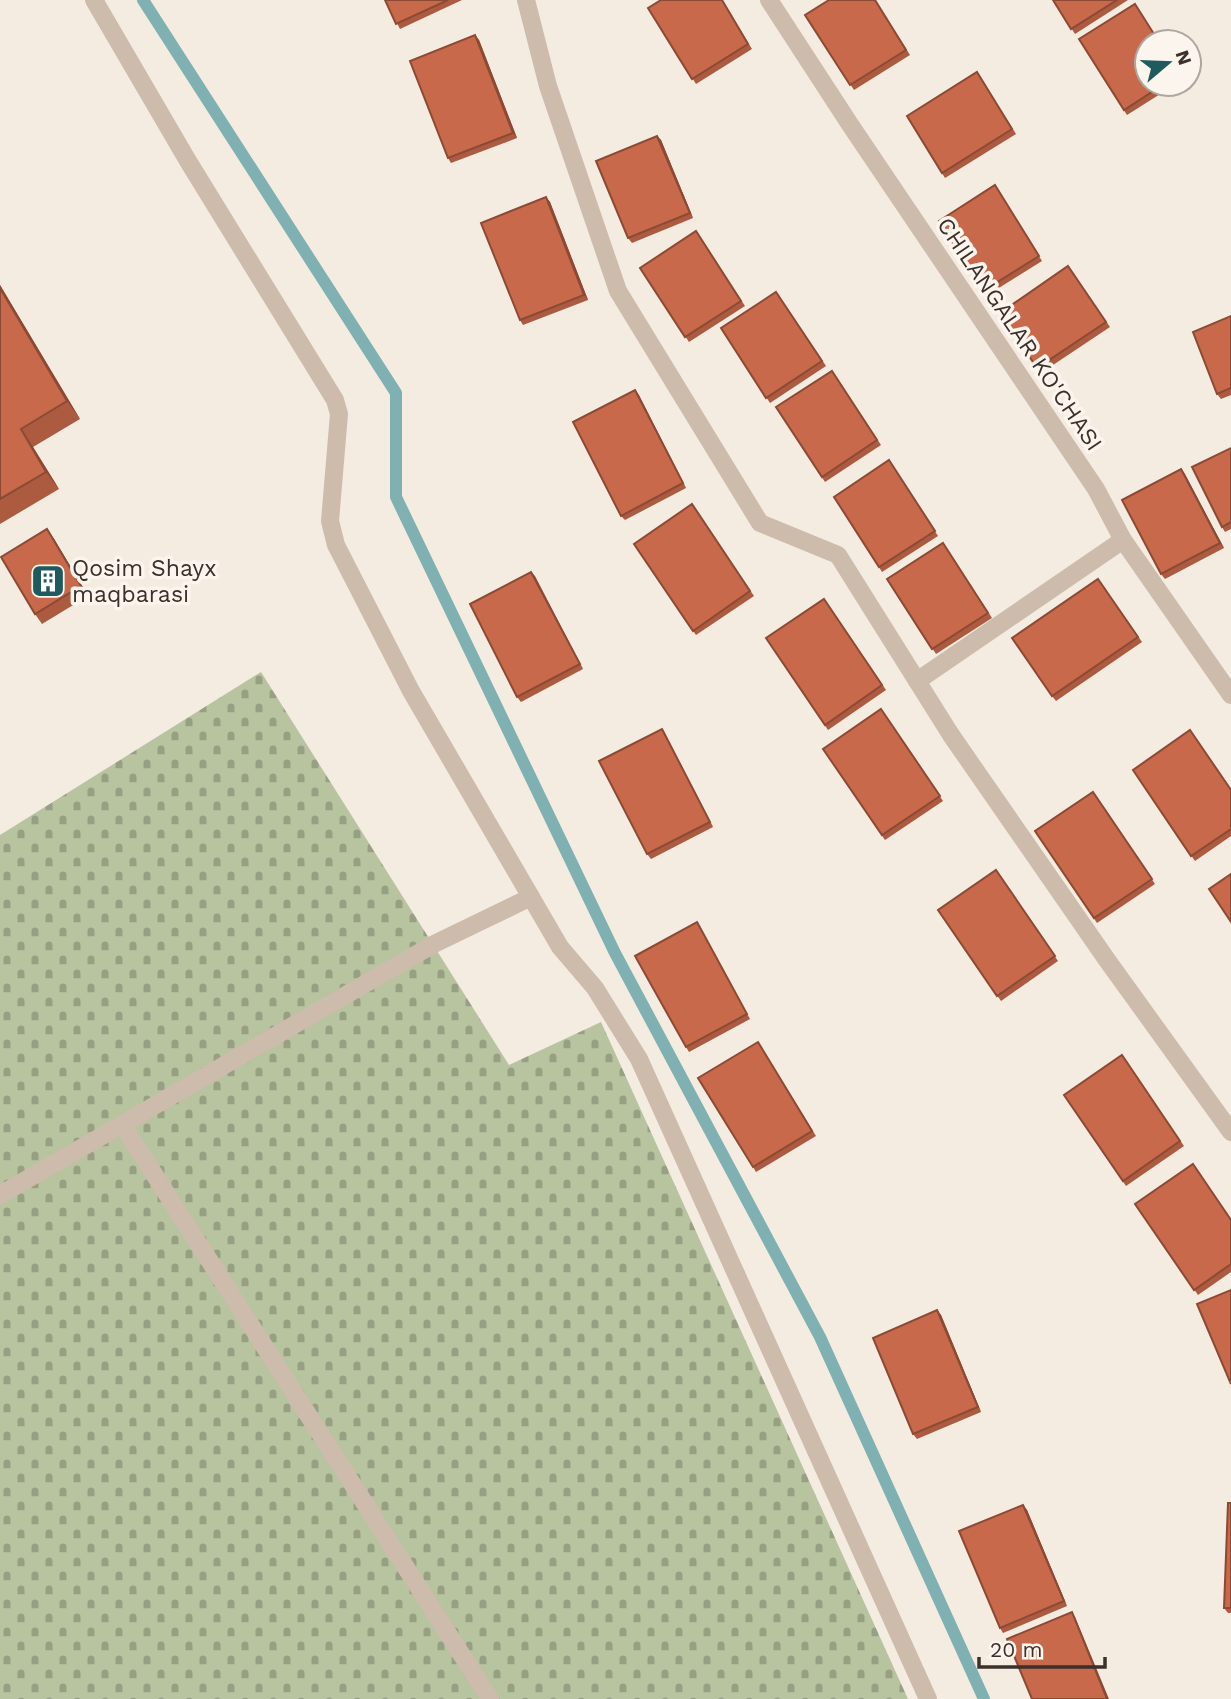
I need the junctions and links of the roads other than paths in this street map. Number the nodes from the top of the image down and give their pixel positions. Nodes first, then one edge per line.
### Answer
1 (94, 0) edge
2 (526, 0) edge
3 (769, 0) edge
4 (1124, 540) junction
5 (917, 681) junction
6 (1231, 695) edge
7 (531, 897) junction
8 (122, 1124) junction
9 (1231, 1132) edge
10 (0, 1195) edge
11 (490, 1699) edge
12 (928, 1699) edge

1 - 7 street
2 - 5 street
3 - 4 street, CHILANGALAR KO'CHASI
4 - 5 street
4 - 6 street, CHILANGALAR KO'CHASI
5 - 9 street
7 - 8 street
7 - 12 street
8 - 10 street
8 - 11 street

